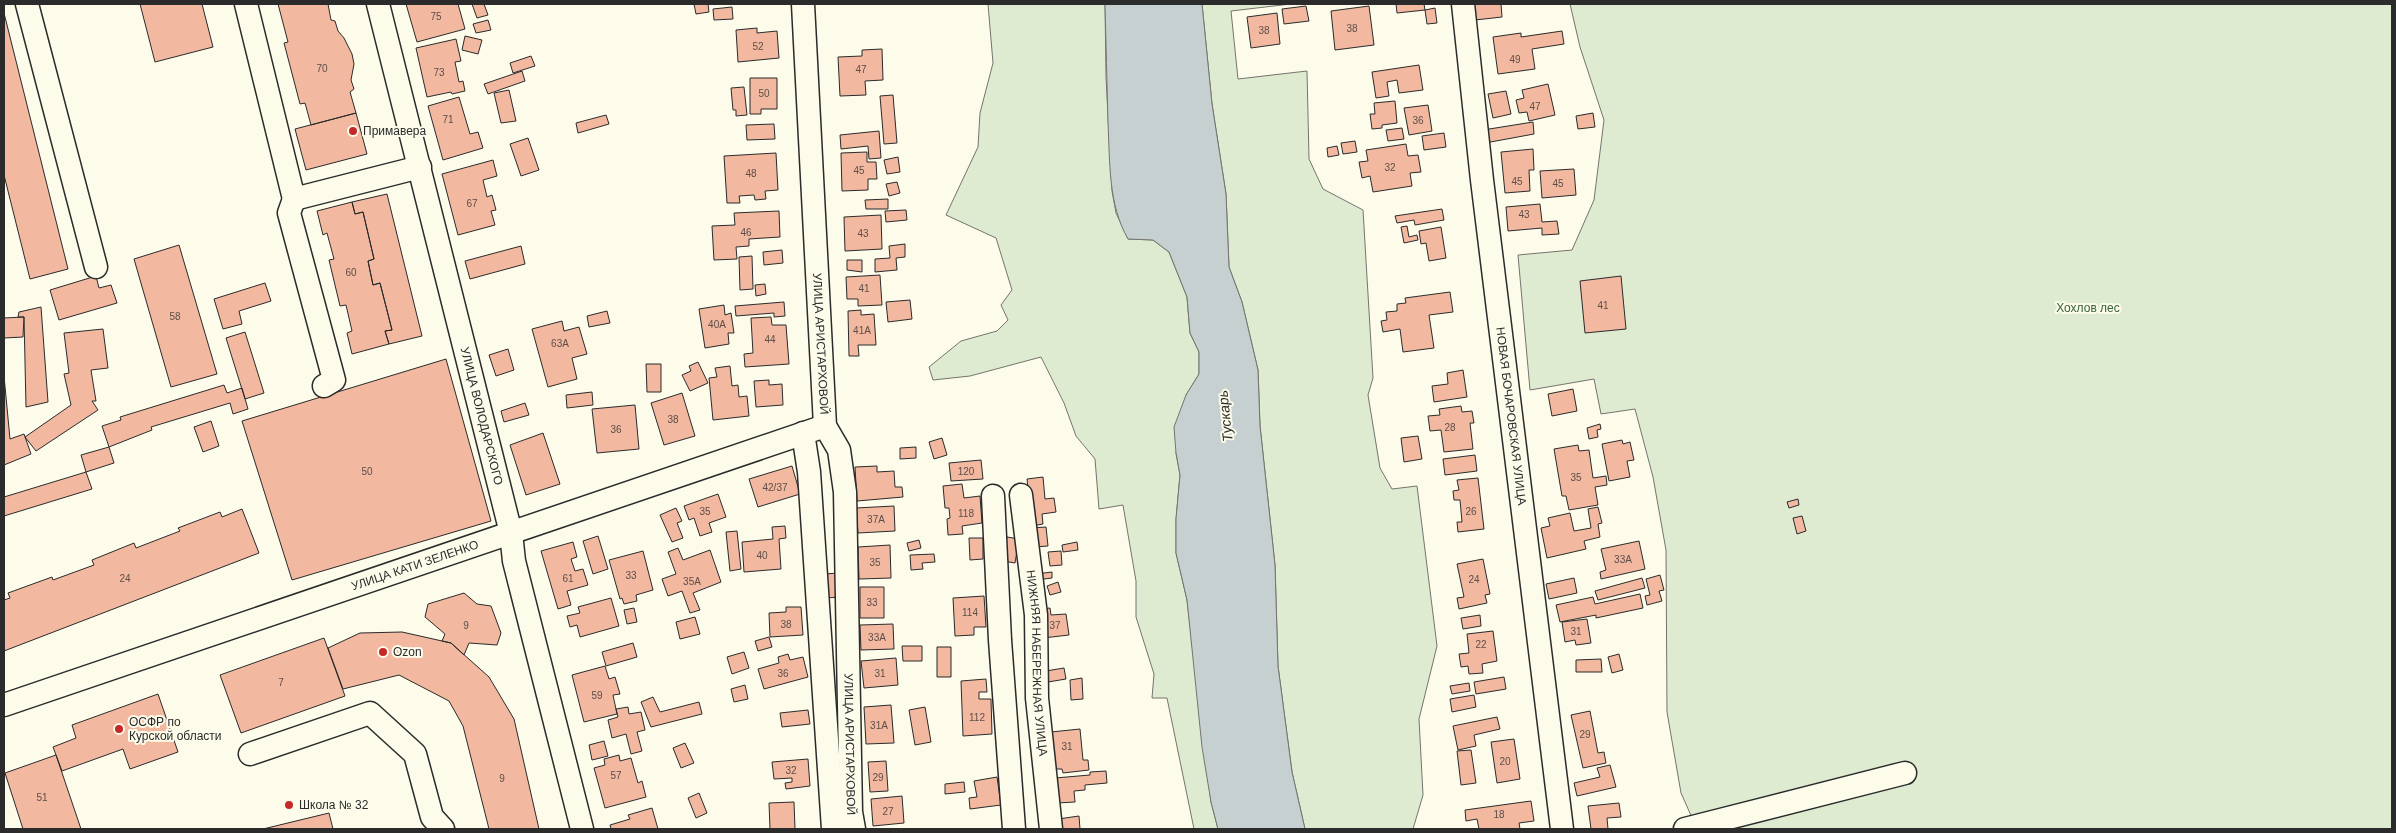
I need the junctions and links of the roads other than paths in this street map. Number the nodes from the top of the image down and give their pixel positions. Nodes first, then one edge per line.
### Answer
1 (27, 4) edge
2 (246, 4) edge
3 (378, 4) edge
4 (803, 4) edge
5 (1463, 4) edge
6 (420, 167) junction
7 (294, 198) junction
8 (96, 267) dead end
9 (324, 386) dead end
10 (825, 426) junction
11 (803, 433) junction
12 (993, 496) dead end
13 (1021, 496) dead end
14 (511, 533) junction
15 (1000, 640) junction
16 (1037, 698) junction
17 (4, 704) edge
18 (250, 754) dead end
19 (1905, 773) dead end
20 (443, 829) edge
21 (582, 829) edge
22 (833, 829) edge
23 (854, 829) edge
24 (1014, 829) edge
25 (1051, 829) edge
26 (1562, 829) edge
27 (1685, 829) edge

1 - 8 street
2 - 7 street
3 - 6 street, УЛИЦА ВОЛОДАРСКОГО
4 - 10 street, УЛИЦА АРИСТАРХОВОЙ
5 - 26 street, НОВАЯ БОЧАРОВСКАЯ УЛИЦА
6 - 7 street
6 - 14 street, УЛИЦА ВОЛОДАРСКОГО
7 - 9 street
10 - 11 street, УЛИЦА КАТИ ЗЕЛЕНКО
10 - 23 street, УЛИЦА АРИСТАРХОВОЙ
11 - 14 street, УЛИЦА КАТИ ЗЕЛЕНКО
11 - 22 street
12 - 15 street
13 - 16 street, НИЖНЯЯ НАБЕРЕЖНАЯ УЛИЦА
14 - 17 street, УЛИЦА КАТИ ЗЕЛЕНКО
14 - 21 street, УЛИЦА ВОЛОДАРСКОГО
15 - 16 street
15 - 24 street
16 - 25 street, НИЖНЯЯ НАБЕРЕЖНАЯ УЛИЦА
18 - 20 street
19 - 27 street

